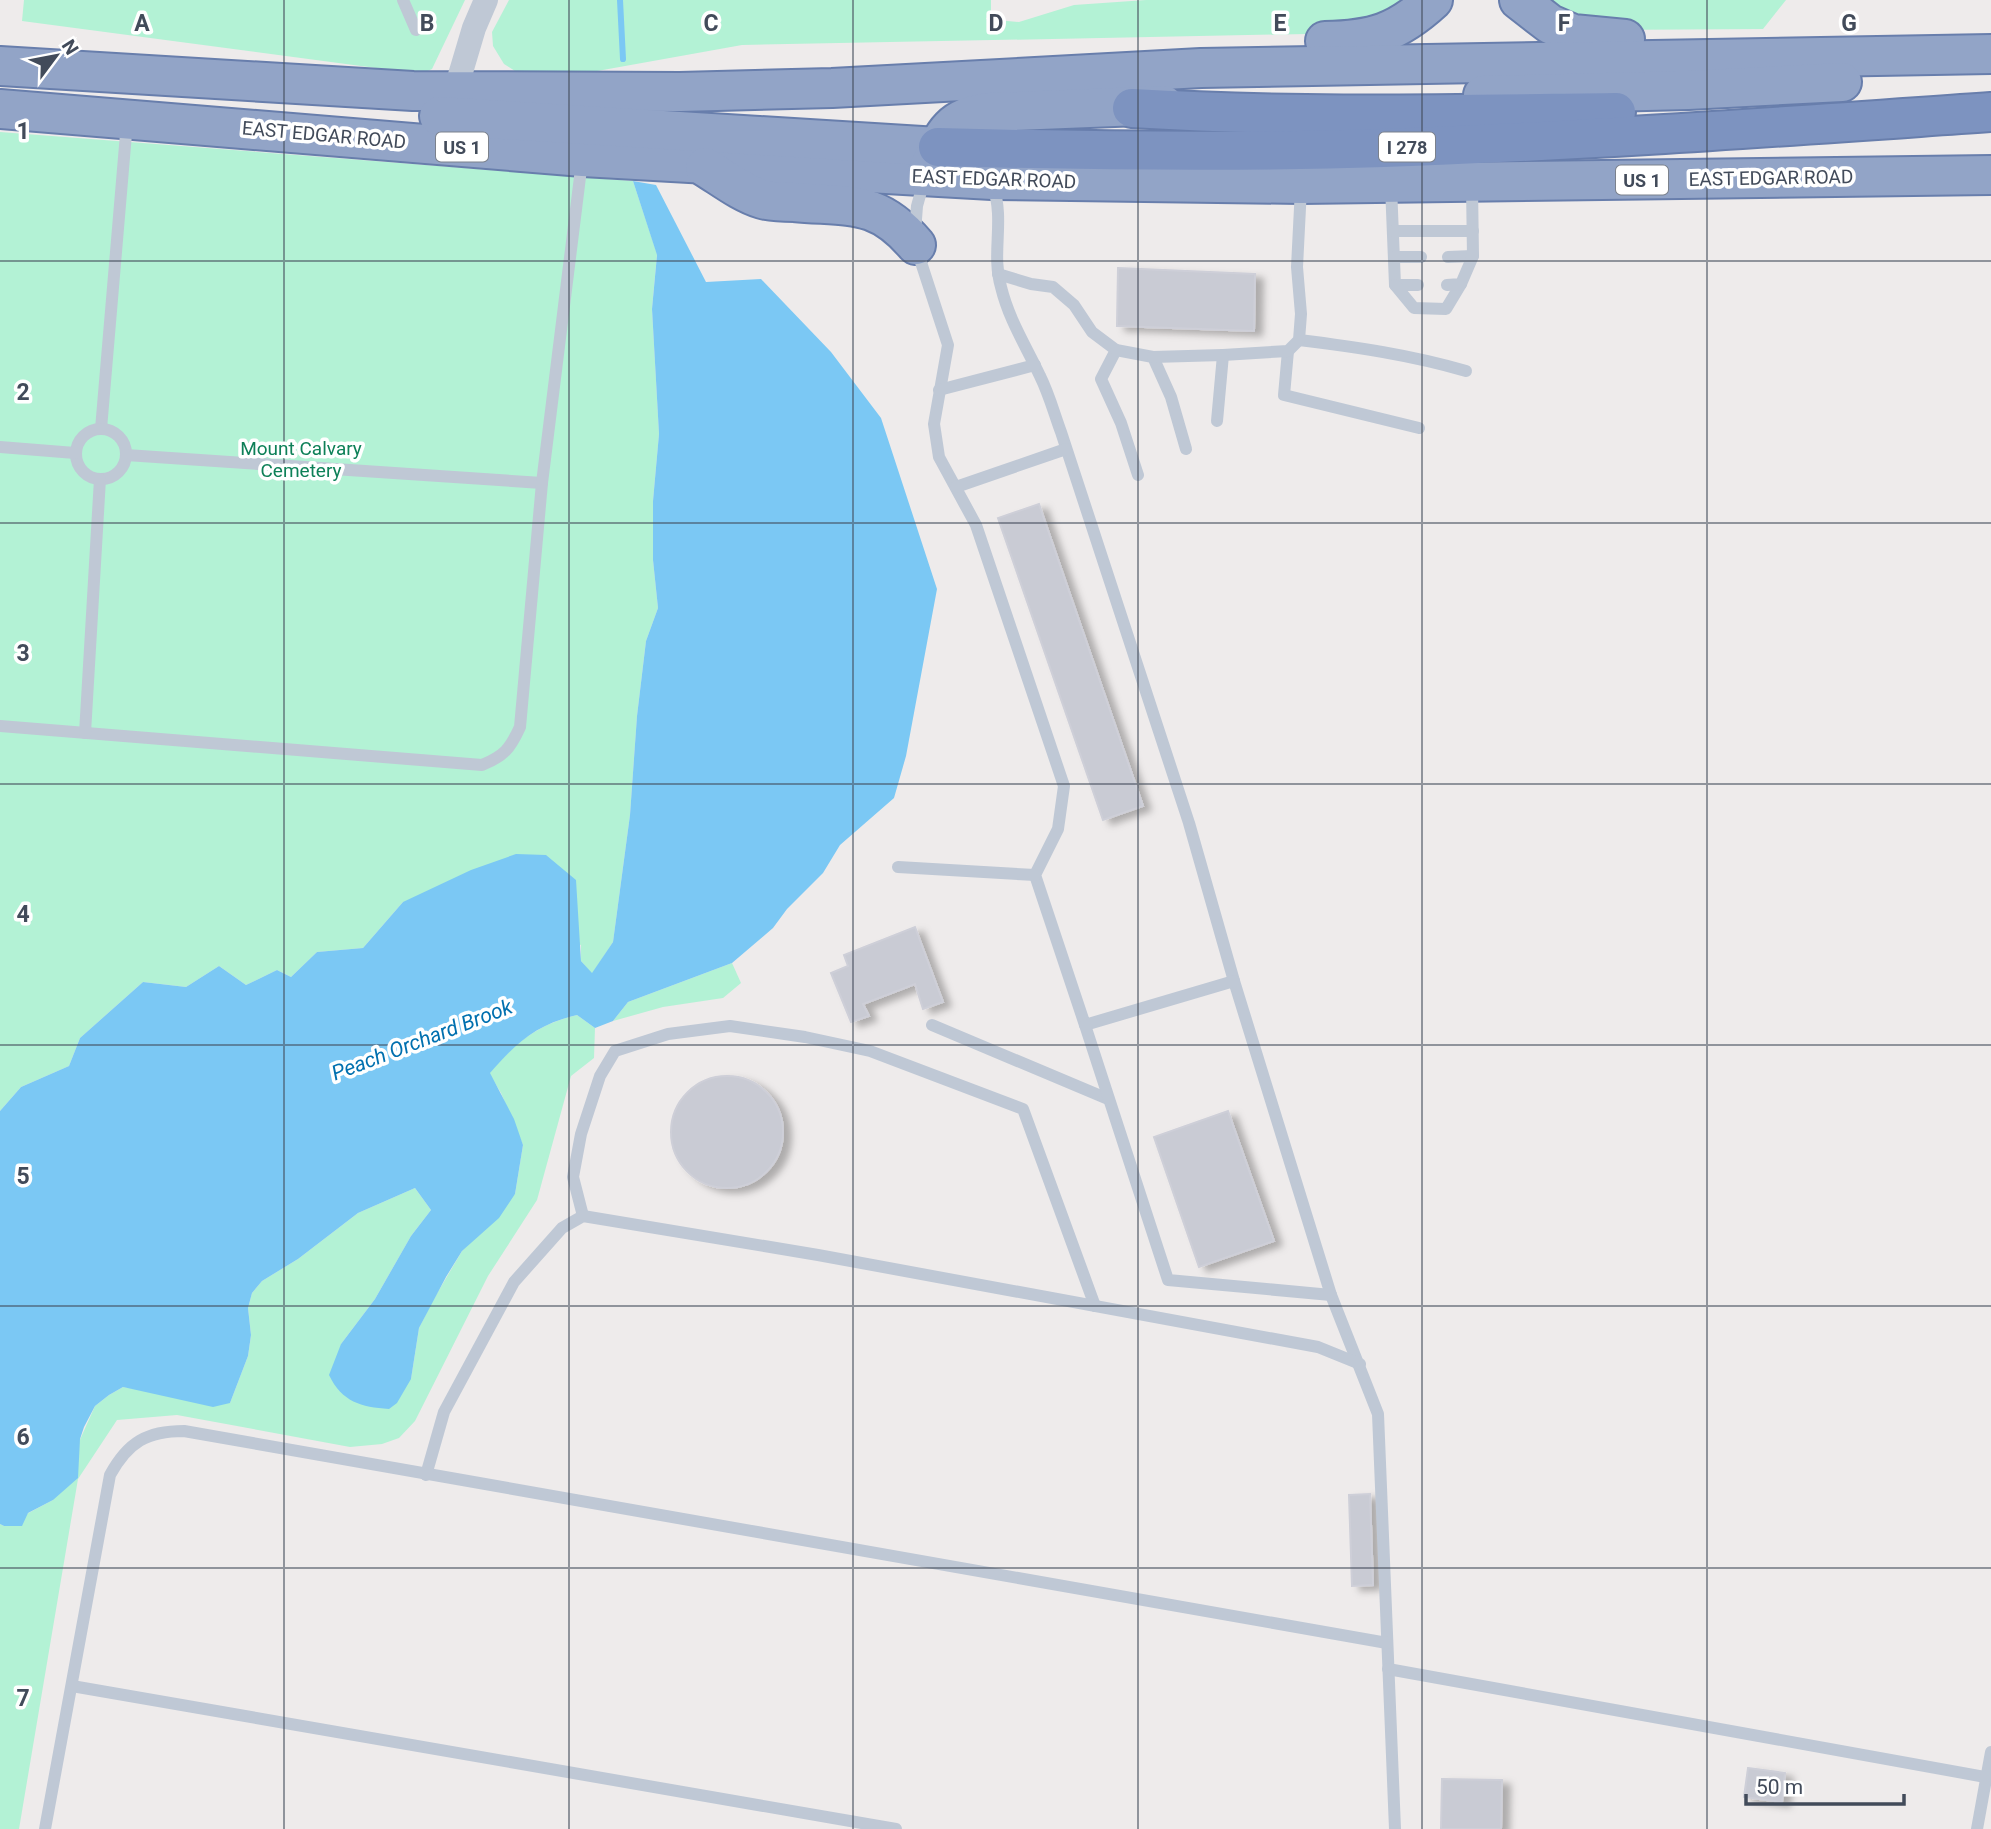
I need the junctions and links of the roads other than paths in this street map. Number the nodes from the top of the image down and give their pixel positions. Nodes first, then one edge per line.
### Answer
1 (403, 0) edge
2 (486, 0) edge
3 (1433, 0) edge
4 (1519, 0) edge
5 (416, 30) dead end
6 (1991, 55) edge
7 (1771, 58) junction
8 (0, 66) edge
9 (1124, 71) junction
10 (262, 83) junction
11 (455, 92) junction
12 (0, 108) edge
13 (1132, 108) junction
14 (1991, 112) edge
15 (127, 118) junction
16 (1834, 123) junction
17 (583, 158) junction
18 (698, 162) junction
19 (932, 162) junction
20 (986, 164) junction
21 (1991, 175) edge
22 (1391, 182) junction
23 (1472, 182) junction
24 (1301, 184) junction
25 (1393, 231) junction
26 (1473, 231) junction
27 (916, 245) junction
28 (1473, 256) junction
29 (1394, 257) junction
30 (1421, 257) dead end
31 (1448, 257) dead end
32 (998, 274) junction
33 (1461, 284) junction
34 (1395, 285) junction
35 (1418, 285) dead end
36 (1447, 285) dead end
37 (1299, 340) junction
38 (1116, 350) junction
39 (1289, 351) junction
40 (1223, 355) junction
41 (1153, 357) junction
42 (1035, 365) junction
43 (1466, 371) dead end
44 (939, 390) junction
45 (1217, 421) dead end
46 (1419, 428) dead end
47 (102, 429) junction
48 (0, 446) edge
49 (1066, 449) junction
50 (1186, 449) dead end
51 (75, 453) junction
52 (126, 455) junction
53 (1138, 475) dead end
54 (100, 479) junction
55 (542, 483) junction
56 (956, 487) junction
57 (0, 726) edge
58 (85, 733) junction
59 (898, 867) dead end
60 (1035, 875) junction
61 (1234, 981) junction
62 (932, 1025) dead end
63 (1084, 1025) junction
64 (1108, 1099) junction
65 (583, 1216) junction
66 (1331, 1295) junction
67 (1095, 1306) junction
68 (1360, 1364) junction
69 (426, 1475) junction
70 (1387, 1643) junction
71 (1388, 1669) junction
72 (72, 1686) junction
73 (1991, 1752) edge
74 (1989, 1778) edge
75 (45, 1829) edge
76 (896, 1829) edge
77 (1395, 1829) edge
78 (1977, 1829) edge

1 - 5 lane
2 - 11 street
3 - 9 highway
4 - 7 highway
6 - 7 highway
6 - 13 highway
7 - 9 highway
8 - 10 highway
9 - 11 highway
10 - 11 highway
10 - 19 highway
12 - 15 highway, EAST EDGAR ROAD / US 1
13 - 16 highway
13 - 19 highway
14 - 16 highway, I 278
15 - 17 highway, EAST EDGAR ROAD / US 1
15 - 47 lane
16 - 20 highway, I 278
17 - 18 highway, EAST EDGAR ROAD / US 1
17 - 55 lane
18 - 19 highway, EAST EDGAR ROAD / US 1
18 - 27 highway
19 - 20 highway, I 278
19 - 27 lane
20 - 24 highway, EAST EDGAR ROAD / US 1
20 - 32 lane
21 - 23 highway, EAST EDGAR ROAD / US 1
22 - 23 highway, EAST EDGAR ROAD / US 1
22 - 24 highway, EAST EDGAR ROAD / US 1
22 - 25 lane
23 - 26 lane
24 - 37 lane
25 - 26 lane
25 - 29 lane
26 - 28 lane
27 - 44 lane
28 - 31 lane
28 - 33 lane
29 - 30 lane
29 - 34 lane
32 - 38 lane
32 - 42 lane
33 - 34 lane
33 - 36 lane
34 - 35 lane
37 - 39 lane
37 - 43 lane
38 - 41 lane
38 - 53 lane
39 - 40 lane
39 - 46 lane
40 - 41 lane
40 - 45 lane
41 - 50 lane
42 - 44 lane
42 - 49 lane
44 - 56 lane
47 - 51 lane
47 - 52 lane
48 - 51 lane
49 - 56 lane
49 - 61 lane
51 - 54 lane
52 - 54 lane
52 - 55 lane
54 - 58 lane
55 - 58 lane
56 - 60 lane
57 - 58 lane
59 - 60 lane
60 - 63 lane
61 - 63 lane
61 - 66 lane
62 - 64 lane
63 - 64 lane
64 - 66 lane
65 - 67 lane
65 - 67 lane
65 - 69 lane
66 - 68 lane
67 - 68 lane
68 - 70 lane
69 - 70 lane
69 - 72 lane
70 - 71 lane
71 - 74 lane
71 - 77 lane
72 - 75 lane
72 - 76 lane
73 - 74 lane
74 - 78 lane

